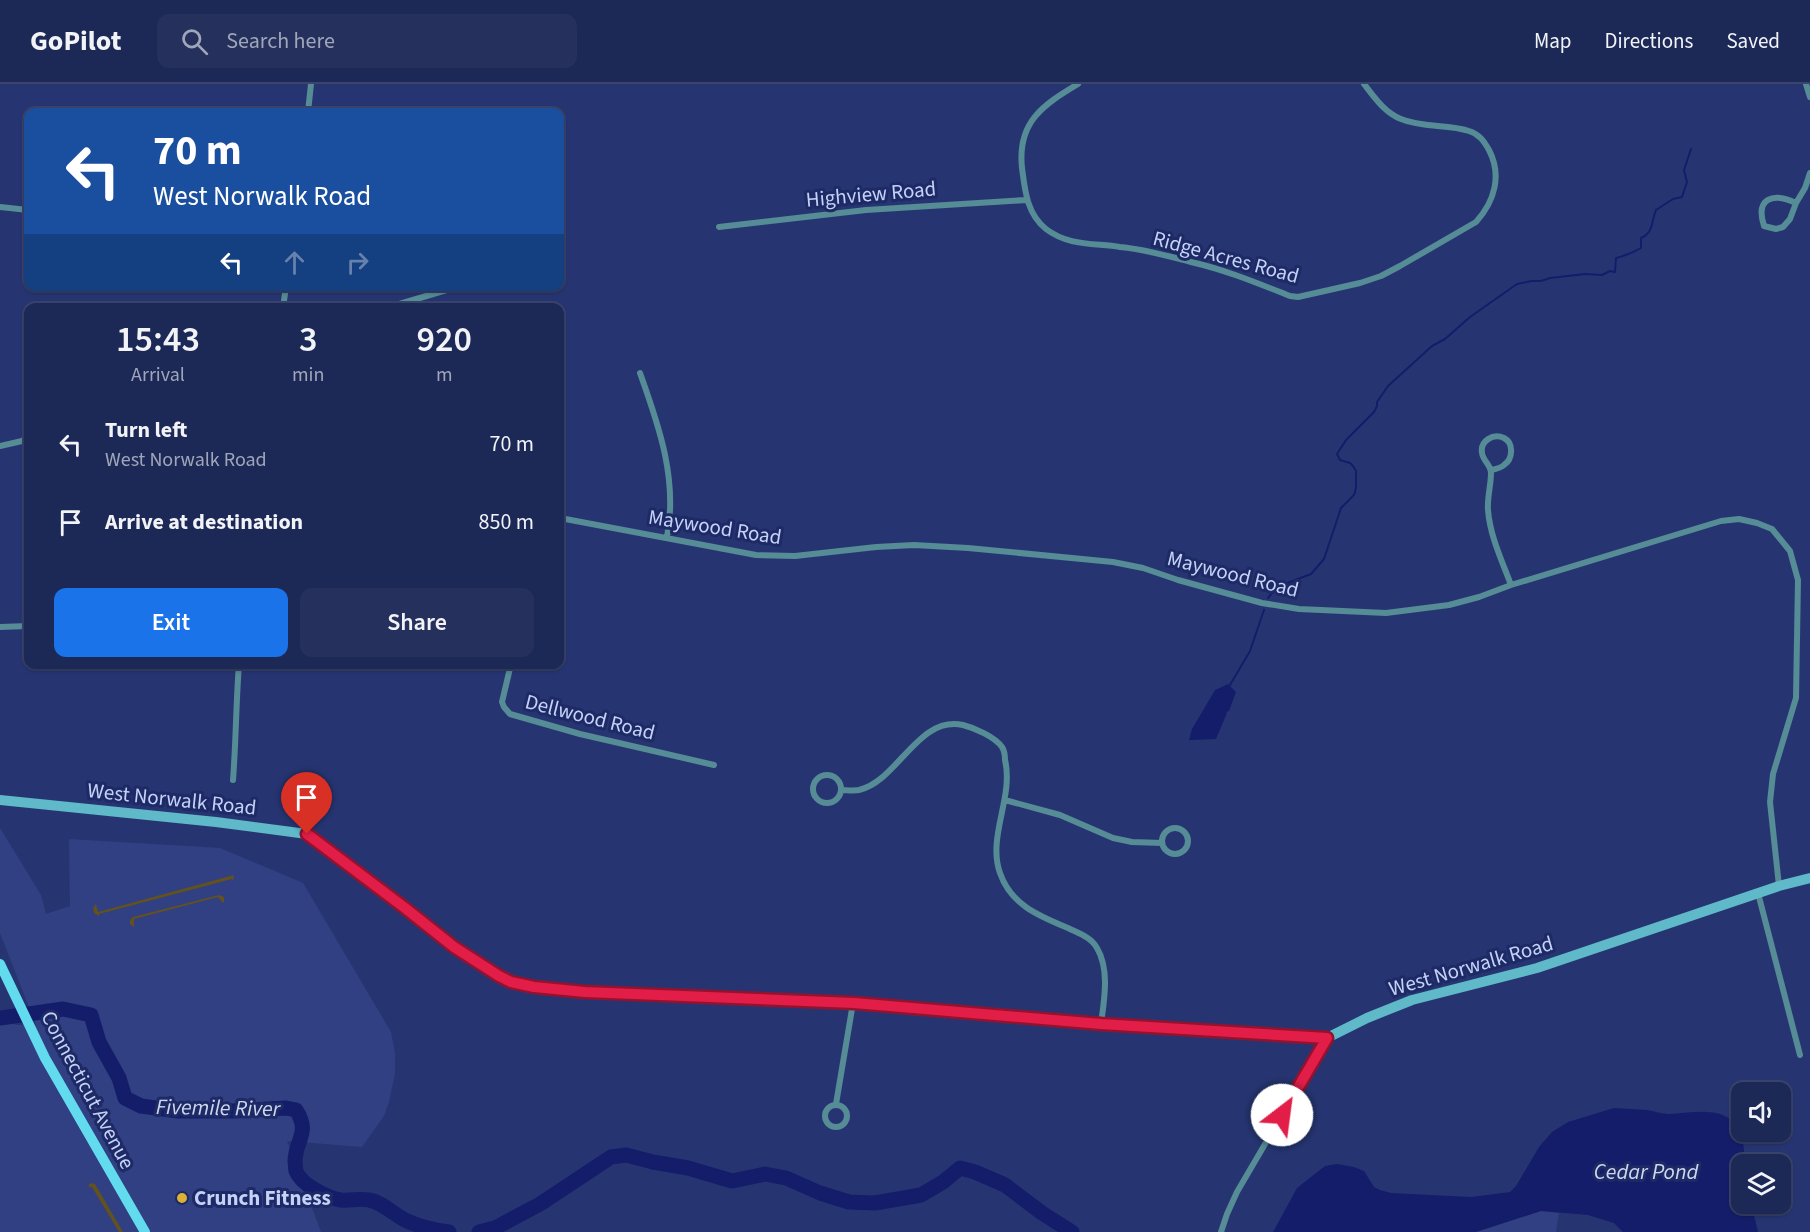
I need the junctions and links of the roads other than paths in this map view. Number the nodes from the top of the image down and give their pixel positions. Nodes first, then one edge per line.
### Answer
1 (311, 84) edge
2 (1078, 84) edge
3 (1364, 84) edge
4 (1806, 84) edge
5 (1810, 97) edge
6 (308, 108) edge
7 (1810, 173) edge
8 (1026, 200) junction
9 (1796, 203) junction
10 (0, 207) edge
11 (24, 210) edge
12 (719, 227) dead end
13 (443, 291) edge
14 (403, 303) edge
15 (640, 373) dead end
16 (24, 439) edge
17 (0, 446) edge
18 (1491, 470) junction
19 (564, 519) edge
20 (667, 537) junction
21 (1511, 585) junction
22 (0, 627) edge
23 (24, 627) edge
24 (239, 669) edge
25 (510, 669) edge
26 (714, 765) dead end
27 (233, 780) dead end
28 (841, 790) junction
29 (0, 800) edge
30 (1005, 800) junction
31 (1162, 843) junction
32 (1810, 878) edge
33 (1779, 886) junction
34 (1758, 893) junction
35 (0, 964) edge
36 (854, 1003) junction
37 (1101, 1024) junction
38 (1327, 1038) junction
39 (1800, 1055) dead end
40 (836, 1104) dead end
41 (145, 1232) edge
42 (1221, 1232) edge

1 - 6 street
2 - 8 street, Ridge Acres Road
3 - 8 street, Ridge Acres Road
4 - 5 street
7 - 9 street
8 - 12 street, Highview Road
9 - 9 street
10 - 11 street
13 - 14 street
15 - 20 street
16 - 17 street
18 - 18 street
18 - 21 street
19 - 20 street, Maywood Road
20 - 21 street, Maywood Road
21 - 33 street, Maywood Road
22 - 23 street
24 - 27 street
25 - 26 street, Dellwood Road
28 - 28 street
28 - 30 street
29 - 36 main road, West Norwalk Road
30 - 31 street
30 - 37 street
31 - 31 street
32 - 33 main road, West Norwalk Road
33 - 34 main road, West Norwalk Road
34 - 38 main road, West Norwalk Road
34 - 39 street
35 - 41 main road, Connecticut Avenue
36 - 37 main road, West Norwalk Road
36 - 40 street
37 - 38 main road, West Norwalk Road
38 - 42 street

